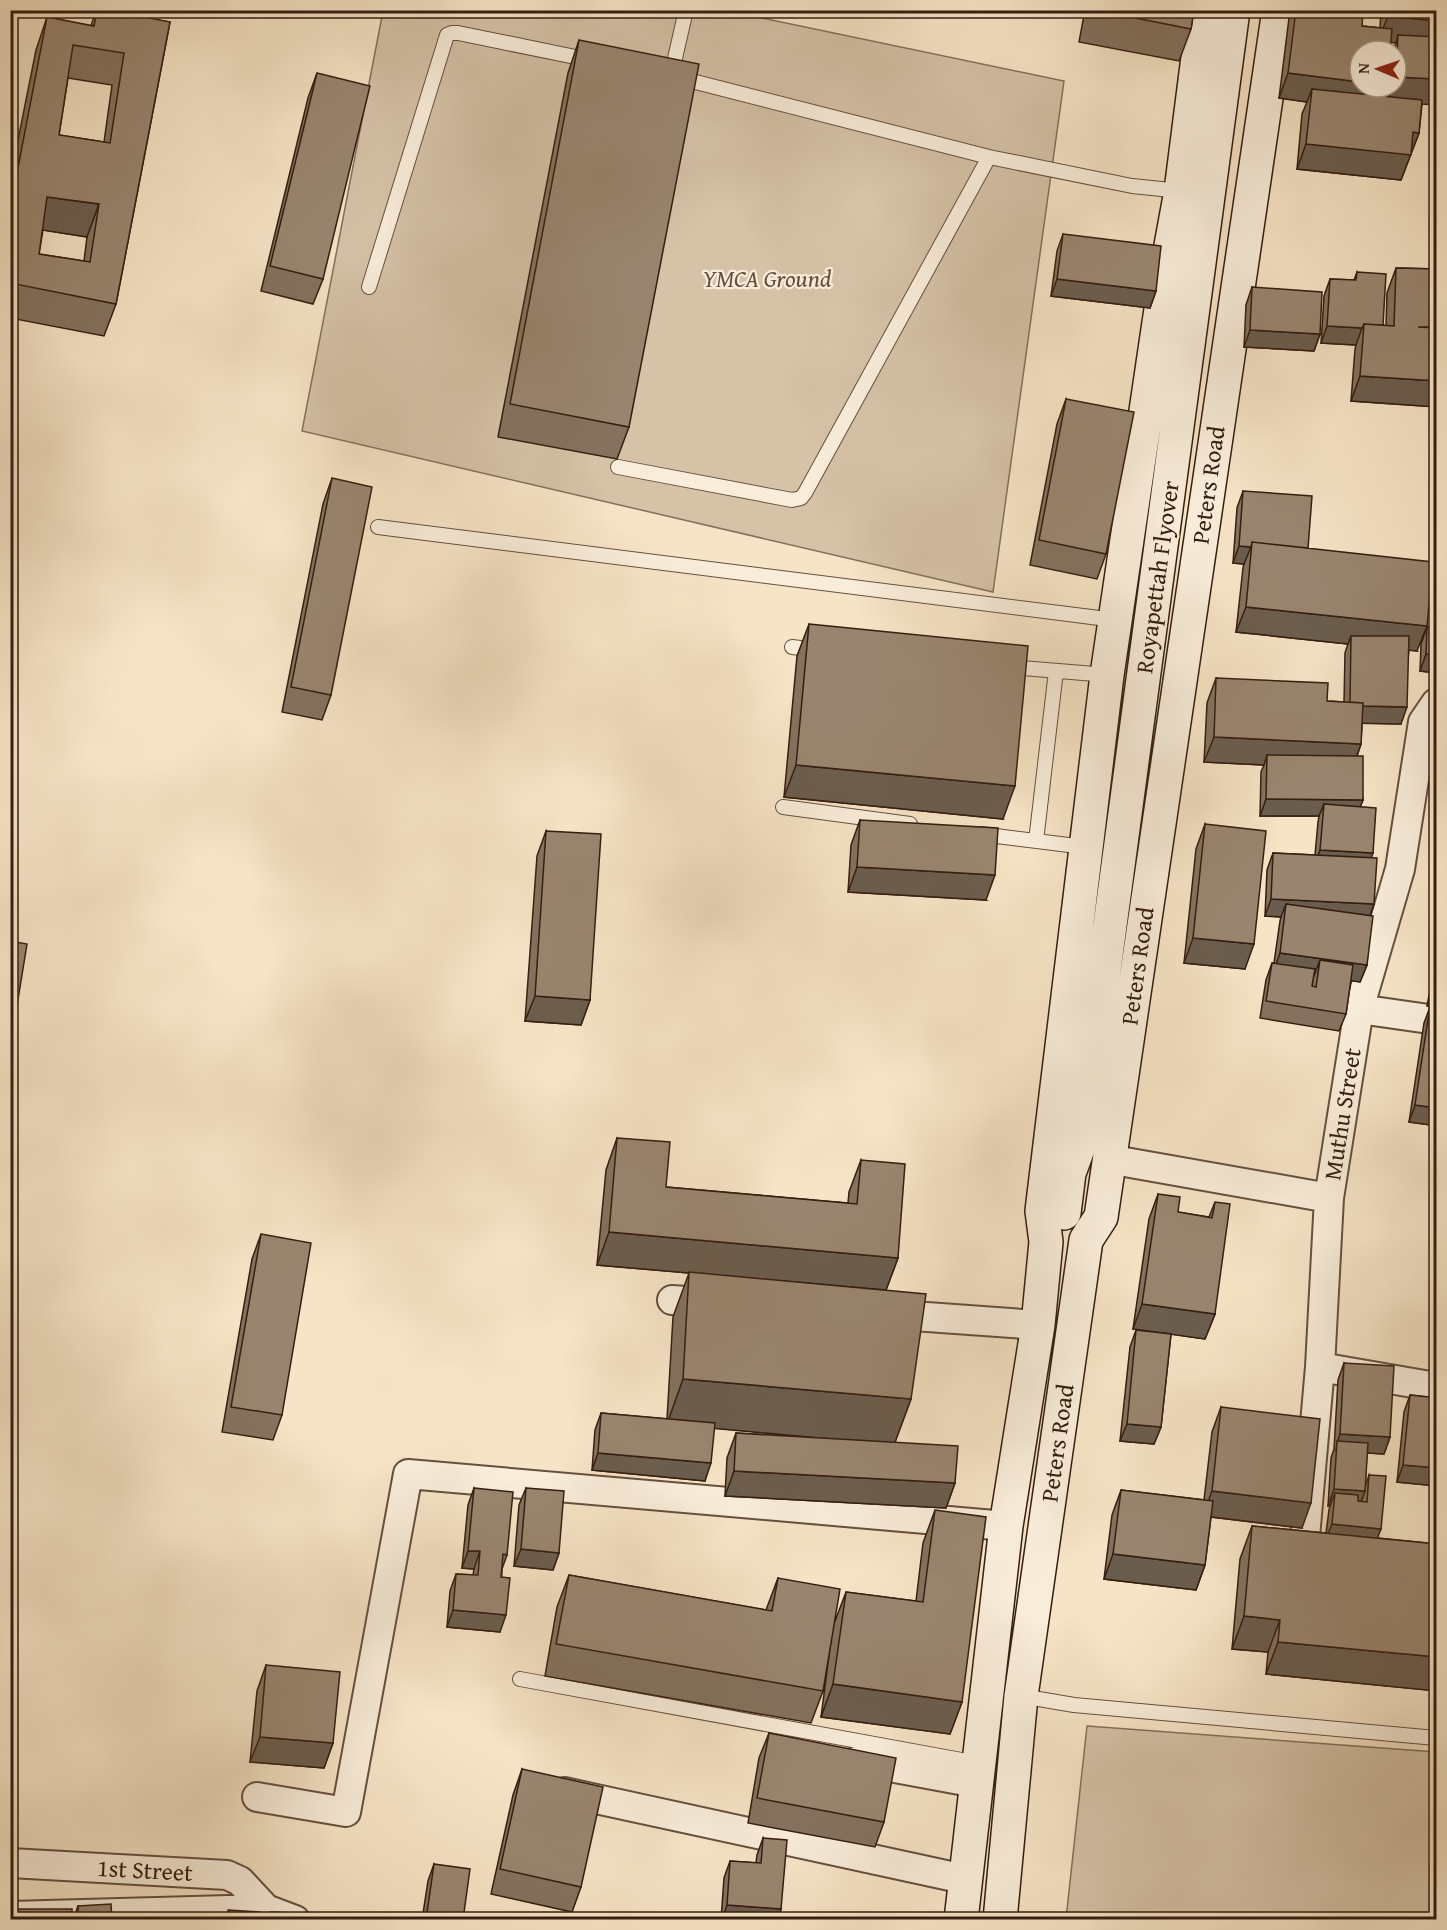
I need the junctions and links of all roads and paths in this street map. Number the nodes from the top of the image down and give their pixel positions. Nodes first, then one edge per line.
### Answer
1 (686, 10) edge
2 (1203, 10) edge
3 (1233, 10) edge
4 (1279, 10) edge
5 (604, 62) edge
6 (989, 157) junction
7 (1181, 191) junction
8 (369, 287) dead end
9 (618, 467) dead end
10 (378, 527) dead end
11 (1115, 620) junction
12 (792, 647) dead end
13 (826, 650) edge
14 (999, 666) edge
15 (1056, 671) junction
16 (1107, 675) junction
17 (1437, 703) edge
18 (783, 807) dead end
19 (921, 826) edge
20 (967, 832) edge
21 (1036, 841) junction
22 (1085, 848) junction
23 (1359, 1009) junction
24 (1437, 1020) edge
25 (1080, 1143) junction
26 (1108, 1159) junction
27 (1329, 1198) junction
28 (1086, 1240) junction
29 (1046, 1242) junction
30 (672, 1300) dead end
31 (742, 1305) edge
32 (857, 1312) edge
33 (1038, 1325) junction
34 (1320, 1367) junction
35 (1437, 1387) edge
36 (1006, 1526) junction
37 (1305, 1537) edge
38 (519, 1678) dead end
39 (1021, 1696) junction
40 (1437, 1738) edge
41 (766, 1744) edge
42 (977, 1773) junction
43 (544, 1788) edge
44 (257, 1797) dead end
45 (10, 1863) edge
46 (964, 1879) junction
47 (266, 1909) junction
48 (10, 1916) edge
49 (295, 1920) edge
50 (960, 1920) edge
51 (1000, 1920) edge

1 - 6 lane
2 - 7 main road, Peters Road
3 - 25 main road, Royapettah Flyover
4 - 26 main road, Peters Road
5 - 8 lane
6 - 7 lane
6 - 9 lane
7 - 11 main road, Peters Road
10 - 11 lane
11 - 16 main road, Peters Road
12 - 13 lane
14 - 15 lane
15 - 16 lane
15 - 21 lane
16 - 22 main road, Peters Road
17 - 23 street, Muthu Street
18 - 19 lane
20 - 21 lane
21 - 22 lane
22 - 29 main road, Peters Road
23 - 24 street
23 - 27 street, Muthu Street
25 - 28 main road, Royapettah Flyover
25 - 29 main road, Royapettah Flyover
26 - 27 street
26 - 28 main road, Peters Road
27 - 34 street, Muthu Street
28 - 39 main road, Peters Road
29 - 33 main road, Peters Road
30 - 31 street
32 - 33 street
33 - 36 main road, Peters Road
34 - 35 street
34 - 37 street, Muthu Street
36 - 42 main road, Peters Road
36 - 44 street
38 - 42 lane
39 - 40 lane
39 - 51 main road, Peters Road
41 - 42 street
42 - 46 main road, Peters Road
43 - 46 street
45 - 47 street, 1st Street
46 - 50 main road, Peters Road
47 - 48 street
47 - 49 street

